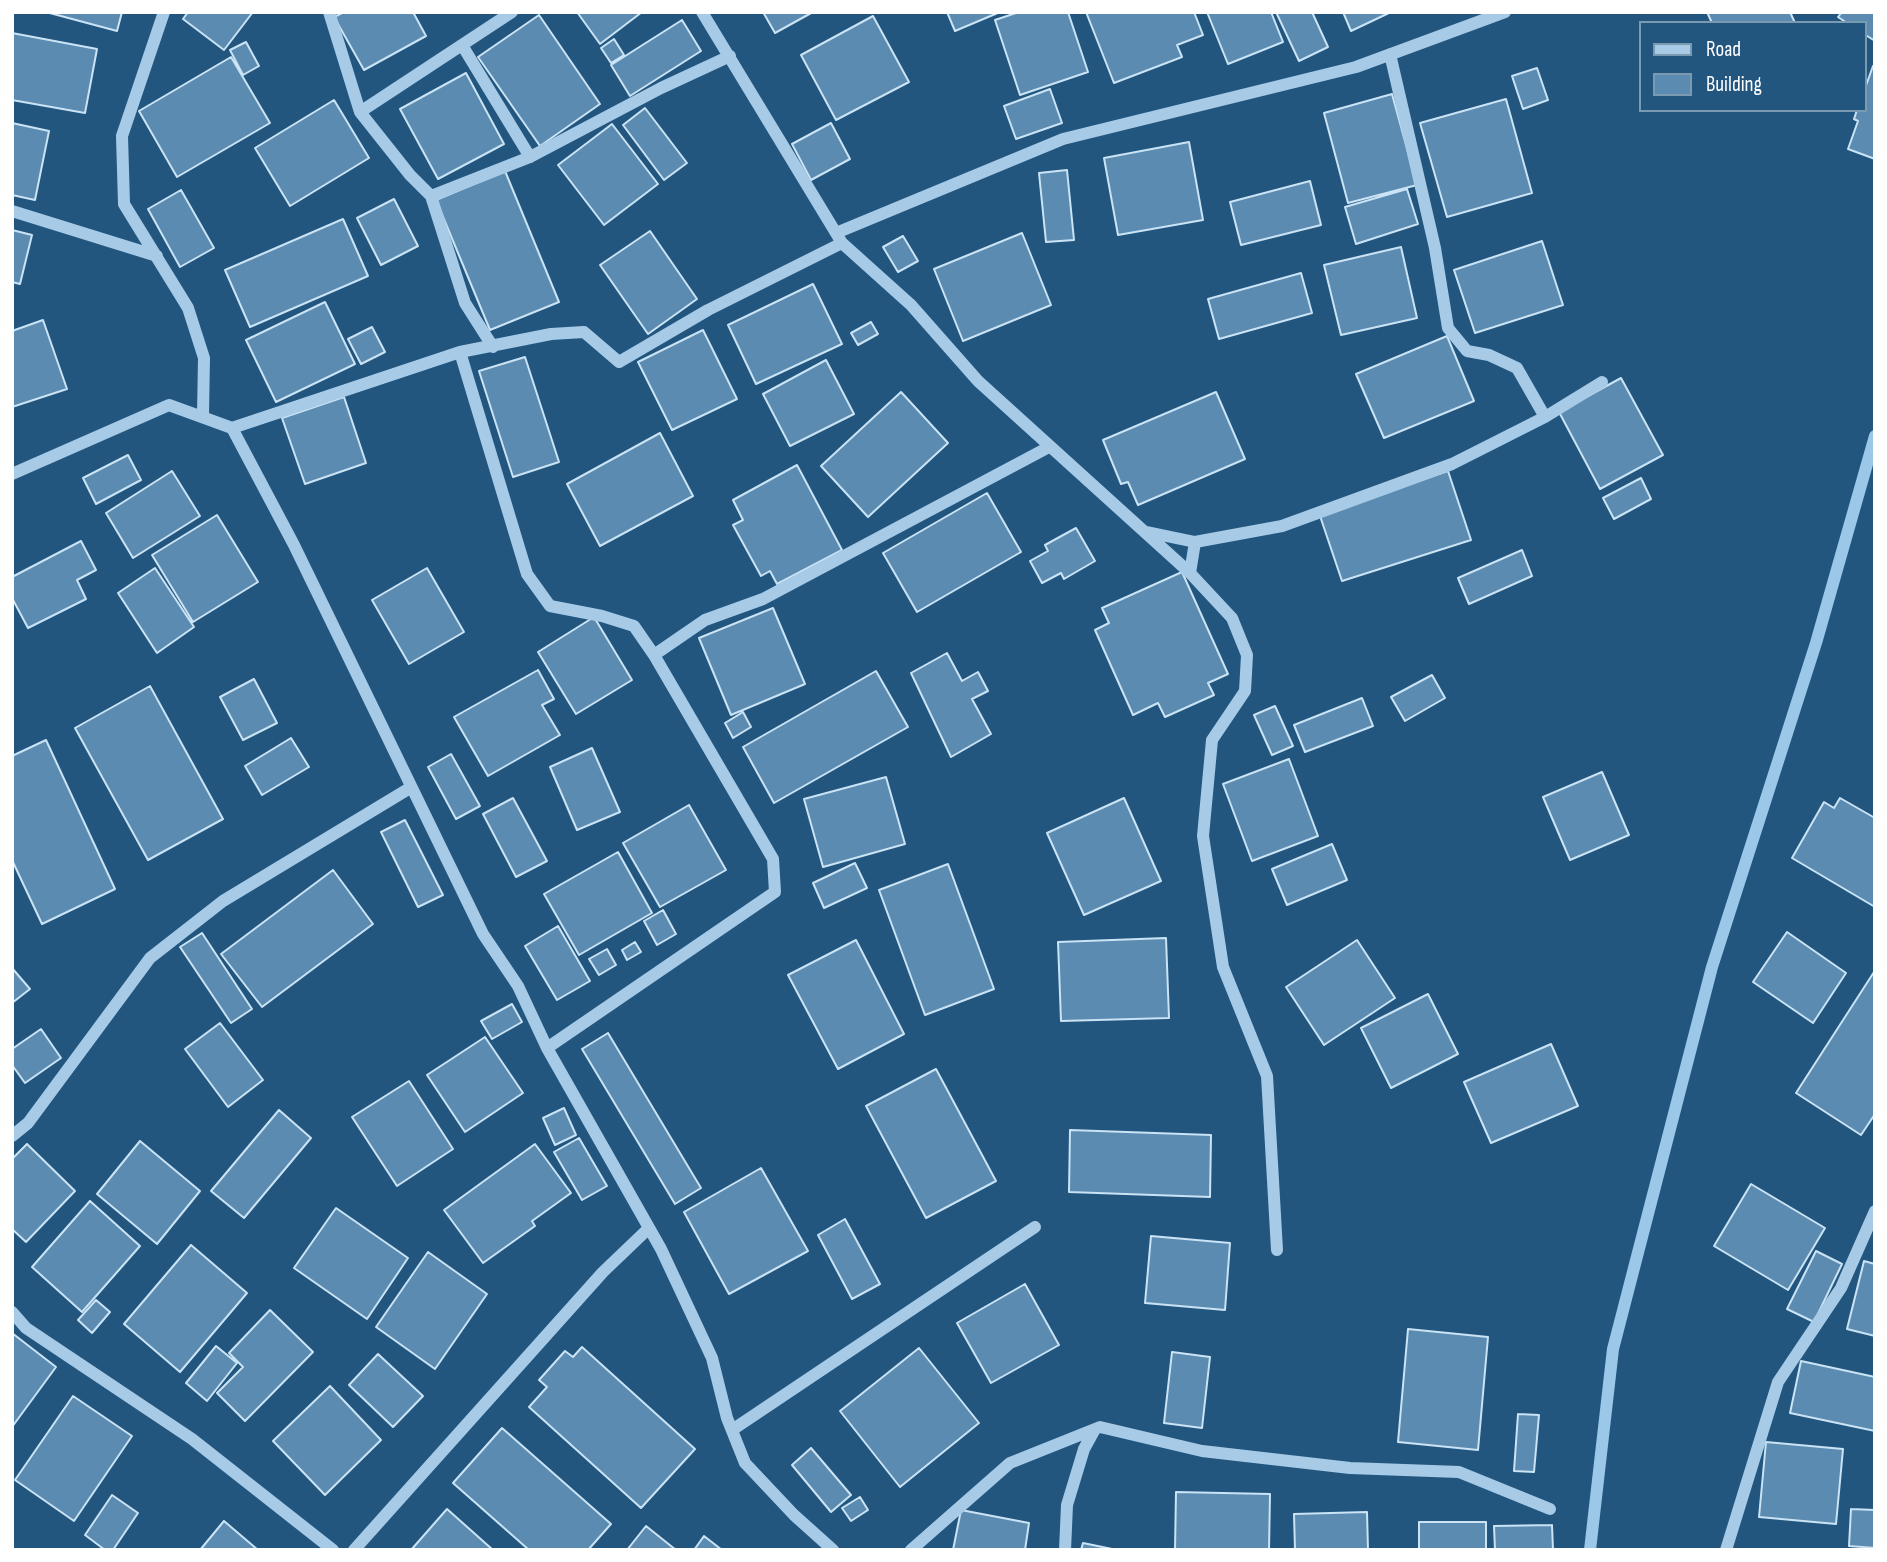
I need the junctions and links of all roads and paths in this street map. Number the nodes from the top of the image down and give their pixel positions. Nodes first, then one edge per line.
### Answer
1 (164, 12) edge
2 (329, 12) edge
3 (512, 12) edge
4 (702, 12) edge
5 (1505, 12) edge
6 (462, 45) junction
7 (1390, 54) junction
8 (730, 56) junction
9 (360, 112) junction
10 (530, 157) junction
11 (431, 196) junction
12 (12, 211) edge
13 (839, 238) junction
14 (157, 256) junction
15 (493, 347) junction
16 (460, 352) junction
17 (1602, 382) dead end
18 (203, 415) junction
19 (1545, 417) junction
20 (232, 428) junction
21 (1049, 447) junction
22 (14, 471) edge
23 (1145, 531) junction
24 (1195, 542) junction
25 (1190, 573) junction
26 (654, 655) junction
27 (410, 788) junction
28 (547, 1048) junction
29 (12, 1136) edge
30 (1875, 1211) edge
31 (1035, 1227) dead end
32 (649, 1228) junction
33 (1276, 1250) dead end
34 (12, 1312) edge
35 (1095, 1429) junction
36 (732, 1430) junction
37 (1550, 1509) dead end
38 (333, 1550) edge
39 (354, 1550) edge
40 (833, 1550) edge
41 (911, 1550) edge
42 (1065, 1550) edge
43 (1726, 1550) edge

1 - 14 street
2 - 9 street
3 - 6 street
4 - 8 street
5 - 7 street
6 - 9 street
6 - 10 street
7 - 13 street
7 - 19 street
8 - 10 street
8 - 13 street
9 - 11 street
10 - 11 street
11 - 15 street
12 - 14 street
13 - 15 street
13 - 21 street
14 - 18 street
15 - 16 street
16 - 20 street
16 - 26 street
17 - 19 street
18 - 20 street
18 - 22 street
19 - 24 street
20 - 27 street
21 - 23 street
21 - 26 street
23 - 24 street
23 - 25 street
24 - 25 street
25 - 33 street
26 - 28 street
27 - 28 street
27 - 29 street
28 - 32 street
30 - 43 street
31 - 36 street
32 - 36 street
32 - 39 street
34 - 38 street
35 - 37 street
35 - 41 street
35 - 42 street
36 - 40 street

